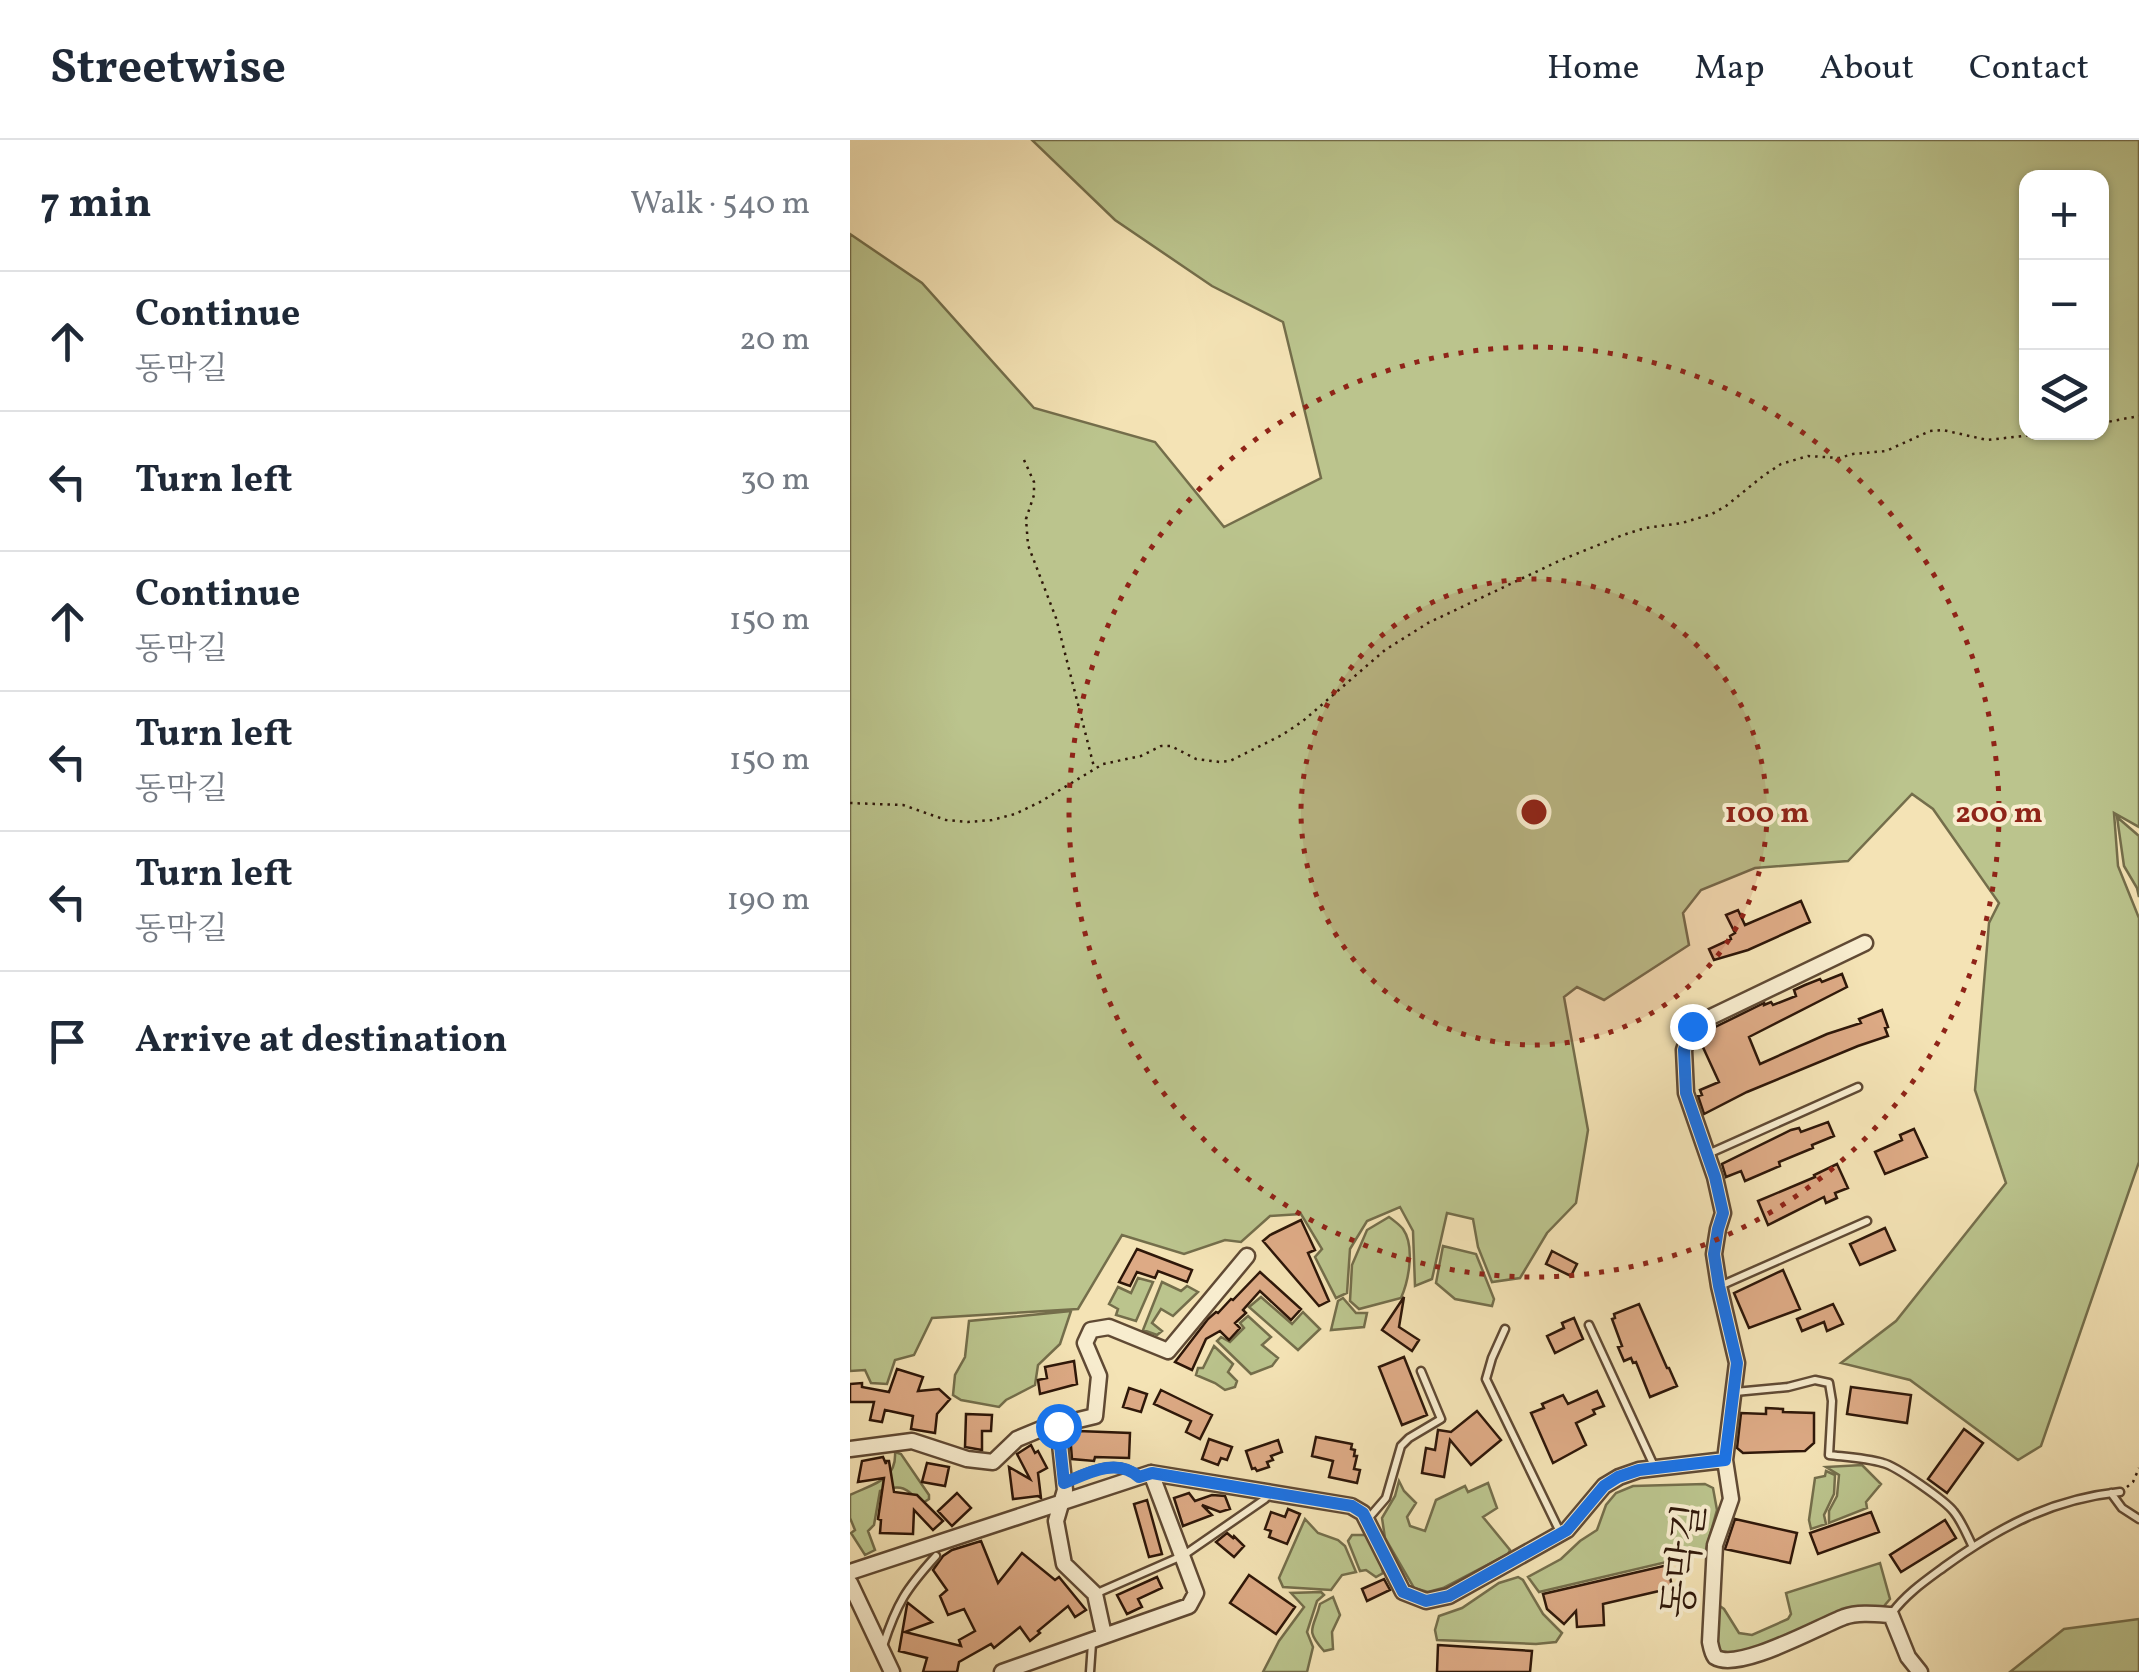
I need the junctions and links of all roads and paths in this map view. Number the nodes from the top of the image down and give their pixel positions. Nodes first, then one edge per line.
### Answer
1 (2139, 416) edge
2 (2109, 422) edge
3 (2019, 436) edge
4 (1024, 460) dead end
5 (1094, 768) junction
6 (850, 803) edge
7 (1865, 943) dead end
8 (1858, 1087) dead end
9 (1707, 1155) junction
10 (1867, 1221) dead end
11 (1248, 1256) dead end
12 (1719, 1286) junction
13 (1589, 1325) dead end
14 (1505, 1329) dead end
15 (1421, 1370) dead end
16 (1734, 1392) junction
17 (1058, 1426) junction
18 (850, 1449) edge
19 (1725, 1460) junction
20 (1655, 1468) junction
21 (2139, 1468) edge
22 (1145, 1475) junction
23 (1063, 1492) junction
24 (1271, 1492) junction
25 (2120, 1492) joint
26 (2111, 1493) junction
27 (1366, 1520) junction
28 (2139, 1520) edge
29 (1561, 1534) junction
30 (1973, 1547) junction
31 (1184, 1555) junction
32 (936, 1556) dead end
33 (850, 1572) edge
34 (850, 1583) edge
35 (1096, 1594) junction
36 (1891, 1615) junction
37 (1098, 1638) junction
38 (881, 1652) junction
39 (892, 1672) edge
40 (1002, 1672) edge
41 (1090, 1672) edge
42 (1920, 1672) edge

1 - 2 path
3 - 5 path
4 - 5 path
5 - 6 path
7 - 9 street, 동막길
8 - 9 lane
9 - 12 street, 동막길
10 - 12 lane
11 - 17 street
12 - 16 street, 동막길
13 - 20 lane
14 - 29 lane
15 - 27 lane
16 - 19 street, 동막길
16 - 30 lane
17 - 18 street
17 - 23 street
19 - 20 street, 동막길
19 - 36 street, 동막길
20 - 29 street, 동막길
21 - 25 path
22 - 23 street
22 - 24 street
22 - 31 street
23 - 33 street
23 - 35 street
24 - 27 street
24 - 31 lane
25 - 26 lane
26 - 28 lane
26 - 30 lane
27 - 29 street, 동막길
30 - 36 lane
31 - 35 lane
31 - 37 street
32 - 38 lane
34 - 38 street
35 - 37 street
36 - 42 street
37 - 40 street
37 - 41 lane
38 - 39 street

